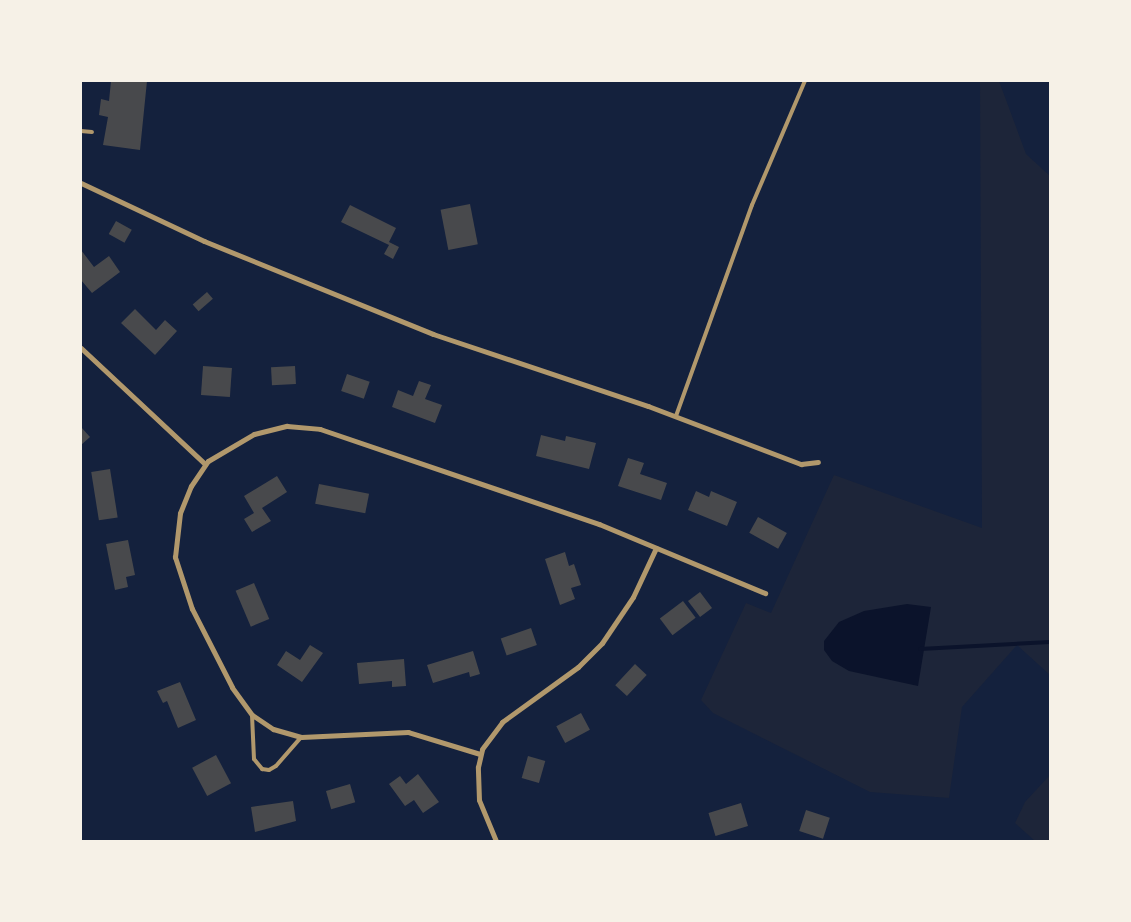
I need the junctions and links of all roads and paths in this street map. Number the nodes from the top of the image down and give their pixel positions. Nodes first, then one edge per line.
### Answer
1 (805, 81) edge
2 (81, 131) edge
3 (92, 132) dead end
4 (81, 183) edge
5 (81, 348) edge
6 (676, 416) junction
7 (818, 462) dead end
8 (205, 464) junction
9 (656, 548) junction
10 (765, 593) dead end
11 (252, 715) junction
12 (300, 737) junction
13 (480, 754) junction
14 (496, 841) edge

1 - 6 lane
2 - 3 lane
4 - 6 street
5 - 8 street
6 - 7 street
8 - 9 street
8 - 11 street
9 - 10 street
9 - 13 street
11 - 12 street
11 - 12 lane
12 - 13 street
13 - 14 street

